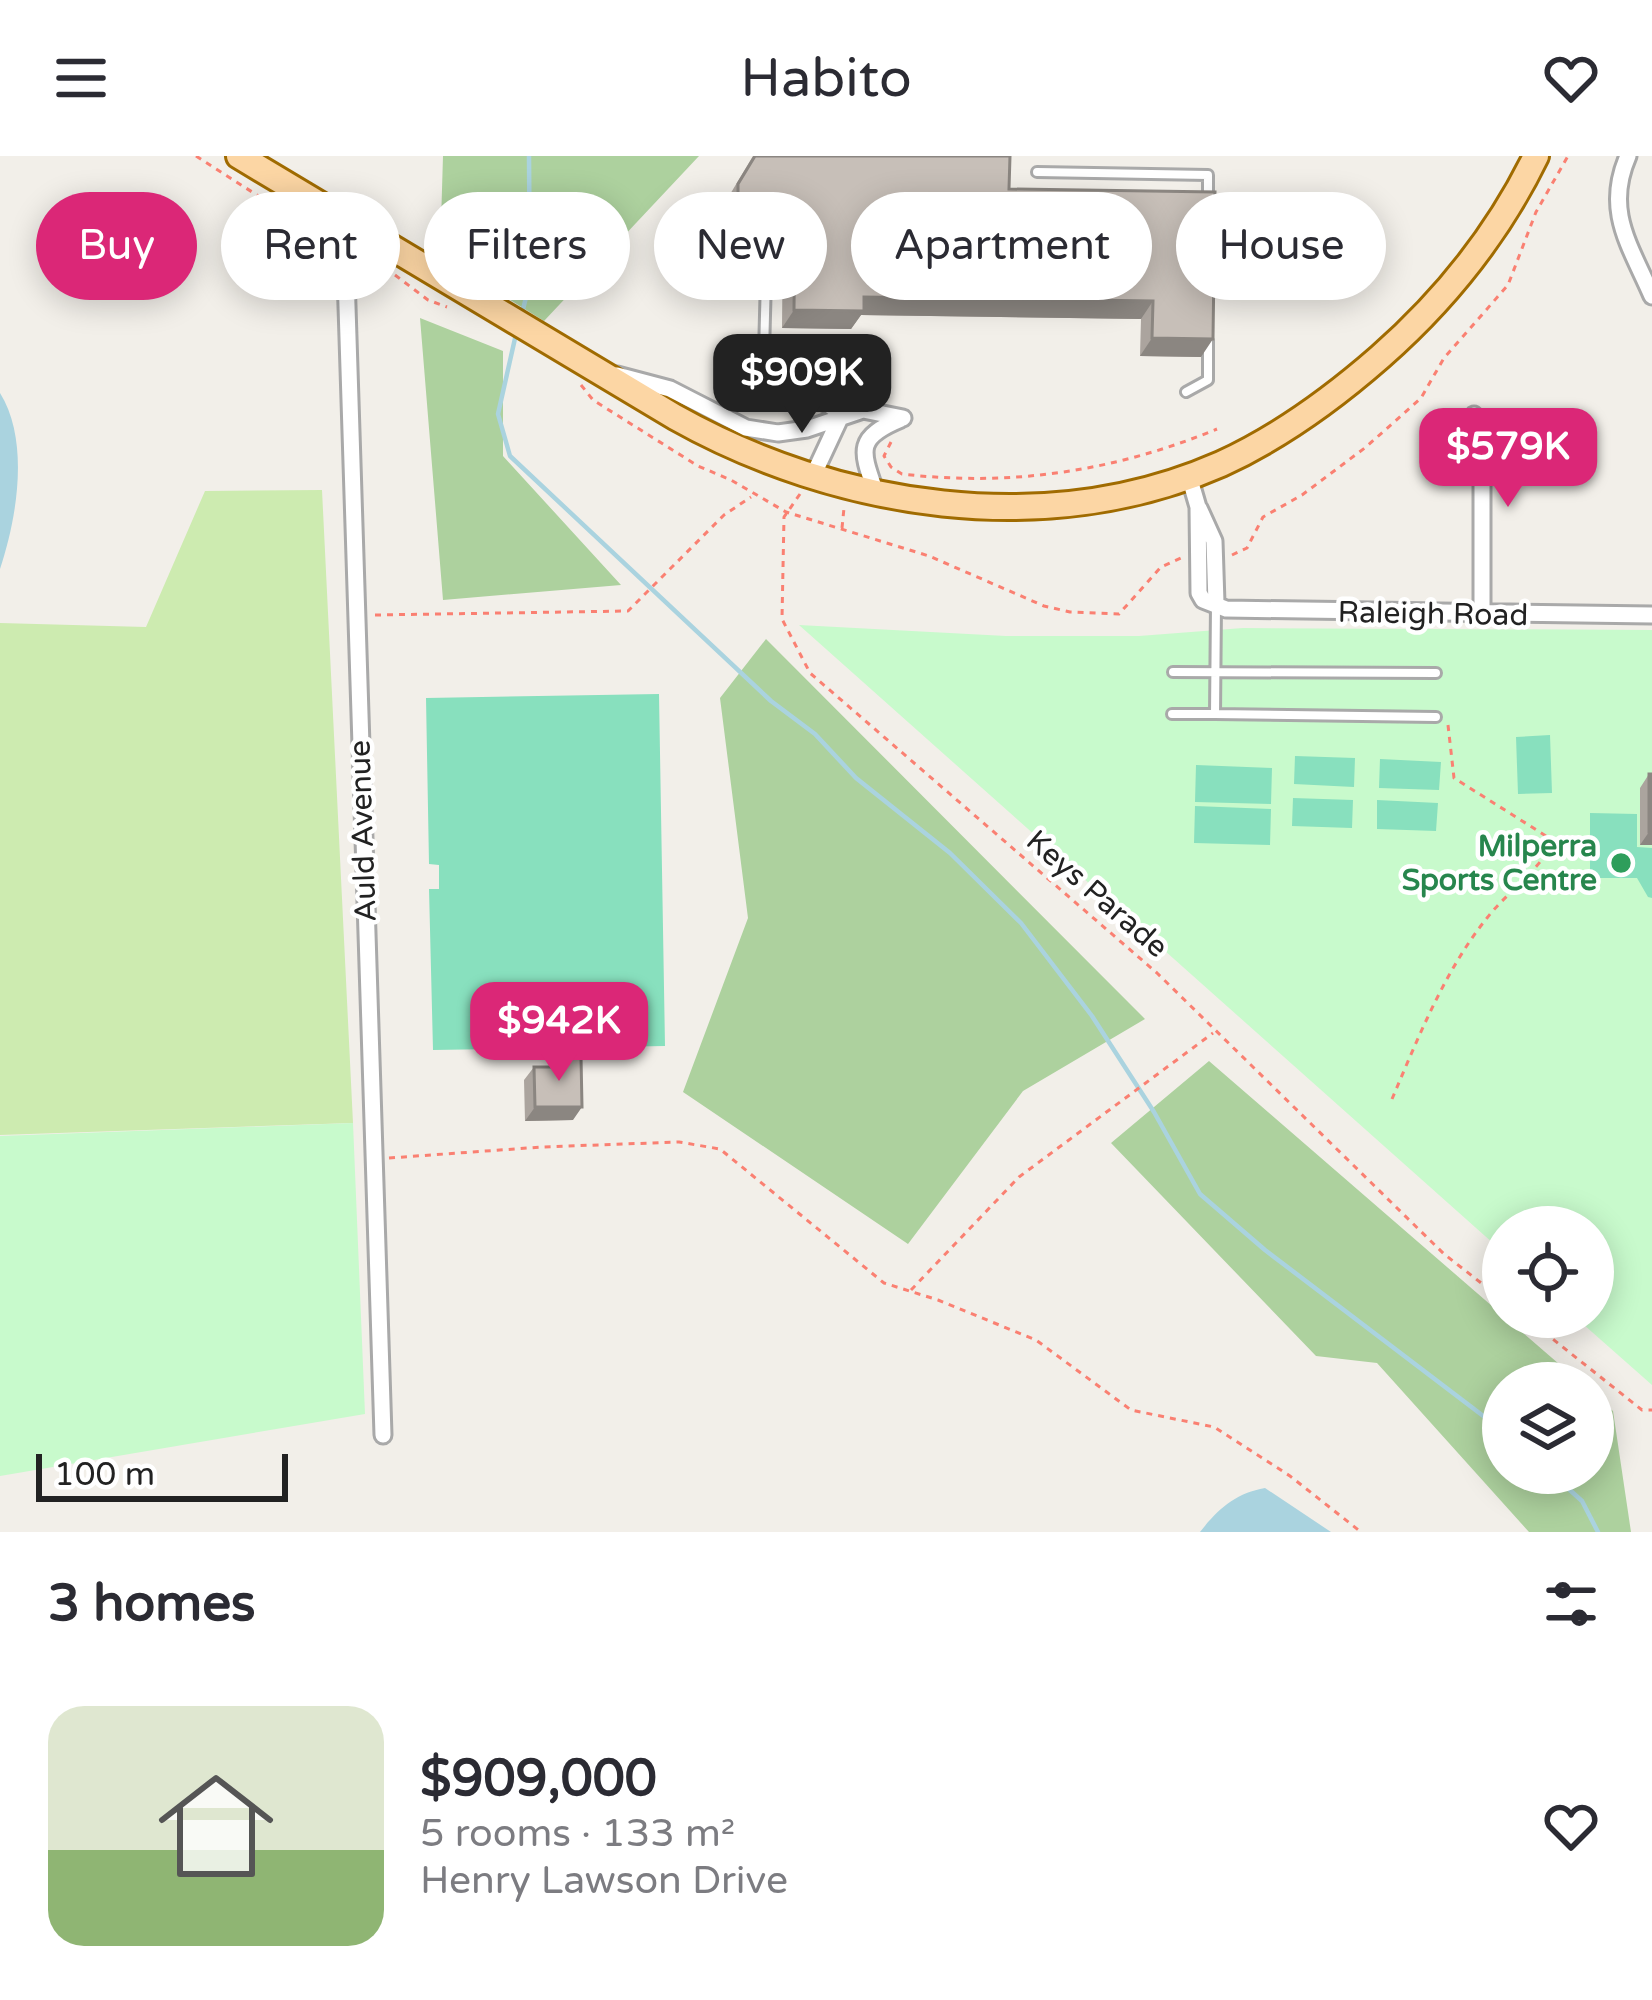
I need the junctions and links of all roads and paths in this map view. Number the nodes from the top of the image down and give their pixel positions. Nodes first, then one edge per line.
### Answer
1 (196, 156) edge
2 (239, 156) edge
3 (1536, 156) edge
4 (1568, 156) edge
5 (1628, 156) edge
6 (1037, 172) dead end
7 (252, 192) edge
8 (299, 192) edge
9 (1208, 192) edge
10 (400, 252) edge
11 (1652, 296) edge
12 (347, 300) edge
13 (765, 300) edge
14 (1208, 334) edge
15 (587, 373) junction
16 (807, 382) dead end
17 (890, 382) dead end
18 (1186, 392) dead end
19 (1474, 415) dead end
20 (840, 418) junction
21 (1217, 429) dead end
22 (892, 440) dead end
23 (1189, 476) junction
24 (812, 478) junction
25 (876, 493) junction
26 (753, 496) junction
27 (844, 508) dead end
28 (786, 512) junction
29 (842, 529) junction
30 (1190, 557) dead end
31 (1222, 558) dead end
32 (1216, 603) junction
33 (1482, 614) junction
34 (374, 615) dead end
35 (1652, 615) edge
36 (1173, 672) dead end
37 (1215, 672) junction
38 (1436, 674) dead end
39 (1172, 714) dead end
40 (1215, 714) junction
41 (1436, 717) joint
42 (1554, 841) junction
43 (1578, 847) dead end
44 (1214, 1032) junction
45 (1392, 1100) dead end
46 (374, 1158) junction
47 (1482, 1284) edge
48 (910, 1292) junction
49 (1551, 1338) edge
50 (1652, 1410) edge
51 (383, 1435) dead end
52 (1361, 1532) edge

1 - 7 path
2 - 8 main road
3 - 23 main road
4 - 31 path
5 - 11 street
6 - 9 lane
10 - 15 main road
12 - 46 street, Auld Avenue
13 - 20 lane
14 - 18 lane
15 - 20 street
15 - 24 main road
15 - 26 path
16 - 17 path
19 - 33 street
20 - 24 street
20 - 25 street
21 - 22 path
23 - 25 main road
23 - 32 street
24 - 25 main road
24 - 28 path
26 - 28 path
26 - 34 path
27 - 29 path
28 - 29 path
28 - 44 path, Keys Parade
29 - 30 path
32 - 33 street, Raleigh Road
32 - 37 lane
33 - 35 street, Raleigh Road
36 - 37 lane
37 - 38 lane
37 - 40 lane
39 - 40 lane
40 - 41 lane
41 - 42 path
42 - 43 path
42 - 45 path
44 - 47 path, Keys Parade
44 - 48 path
46 - 48 path
46 - 51 street, Auld Avenue
48 - 52 path
49 - 50 path

